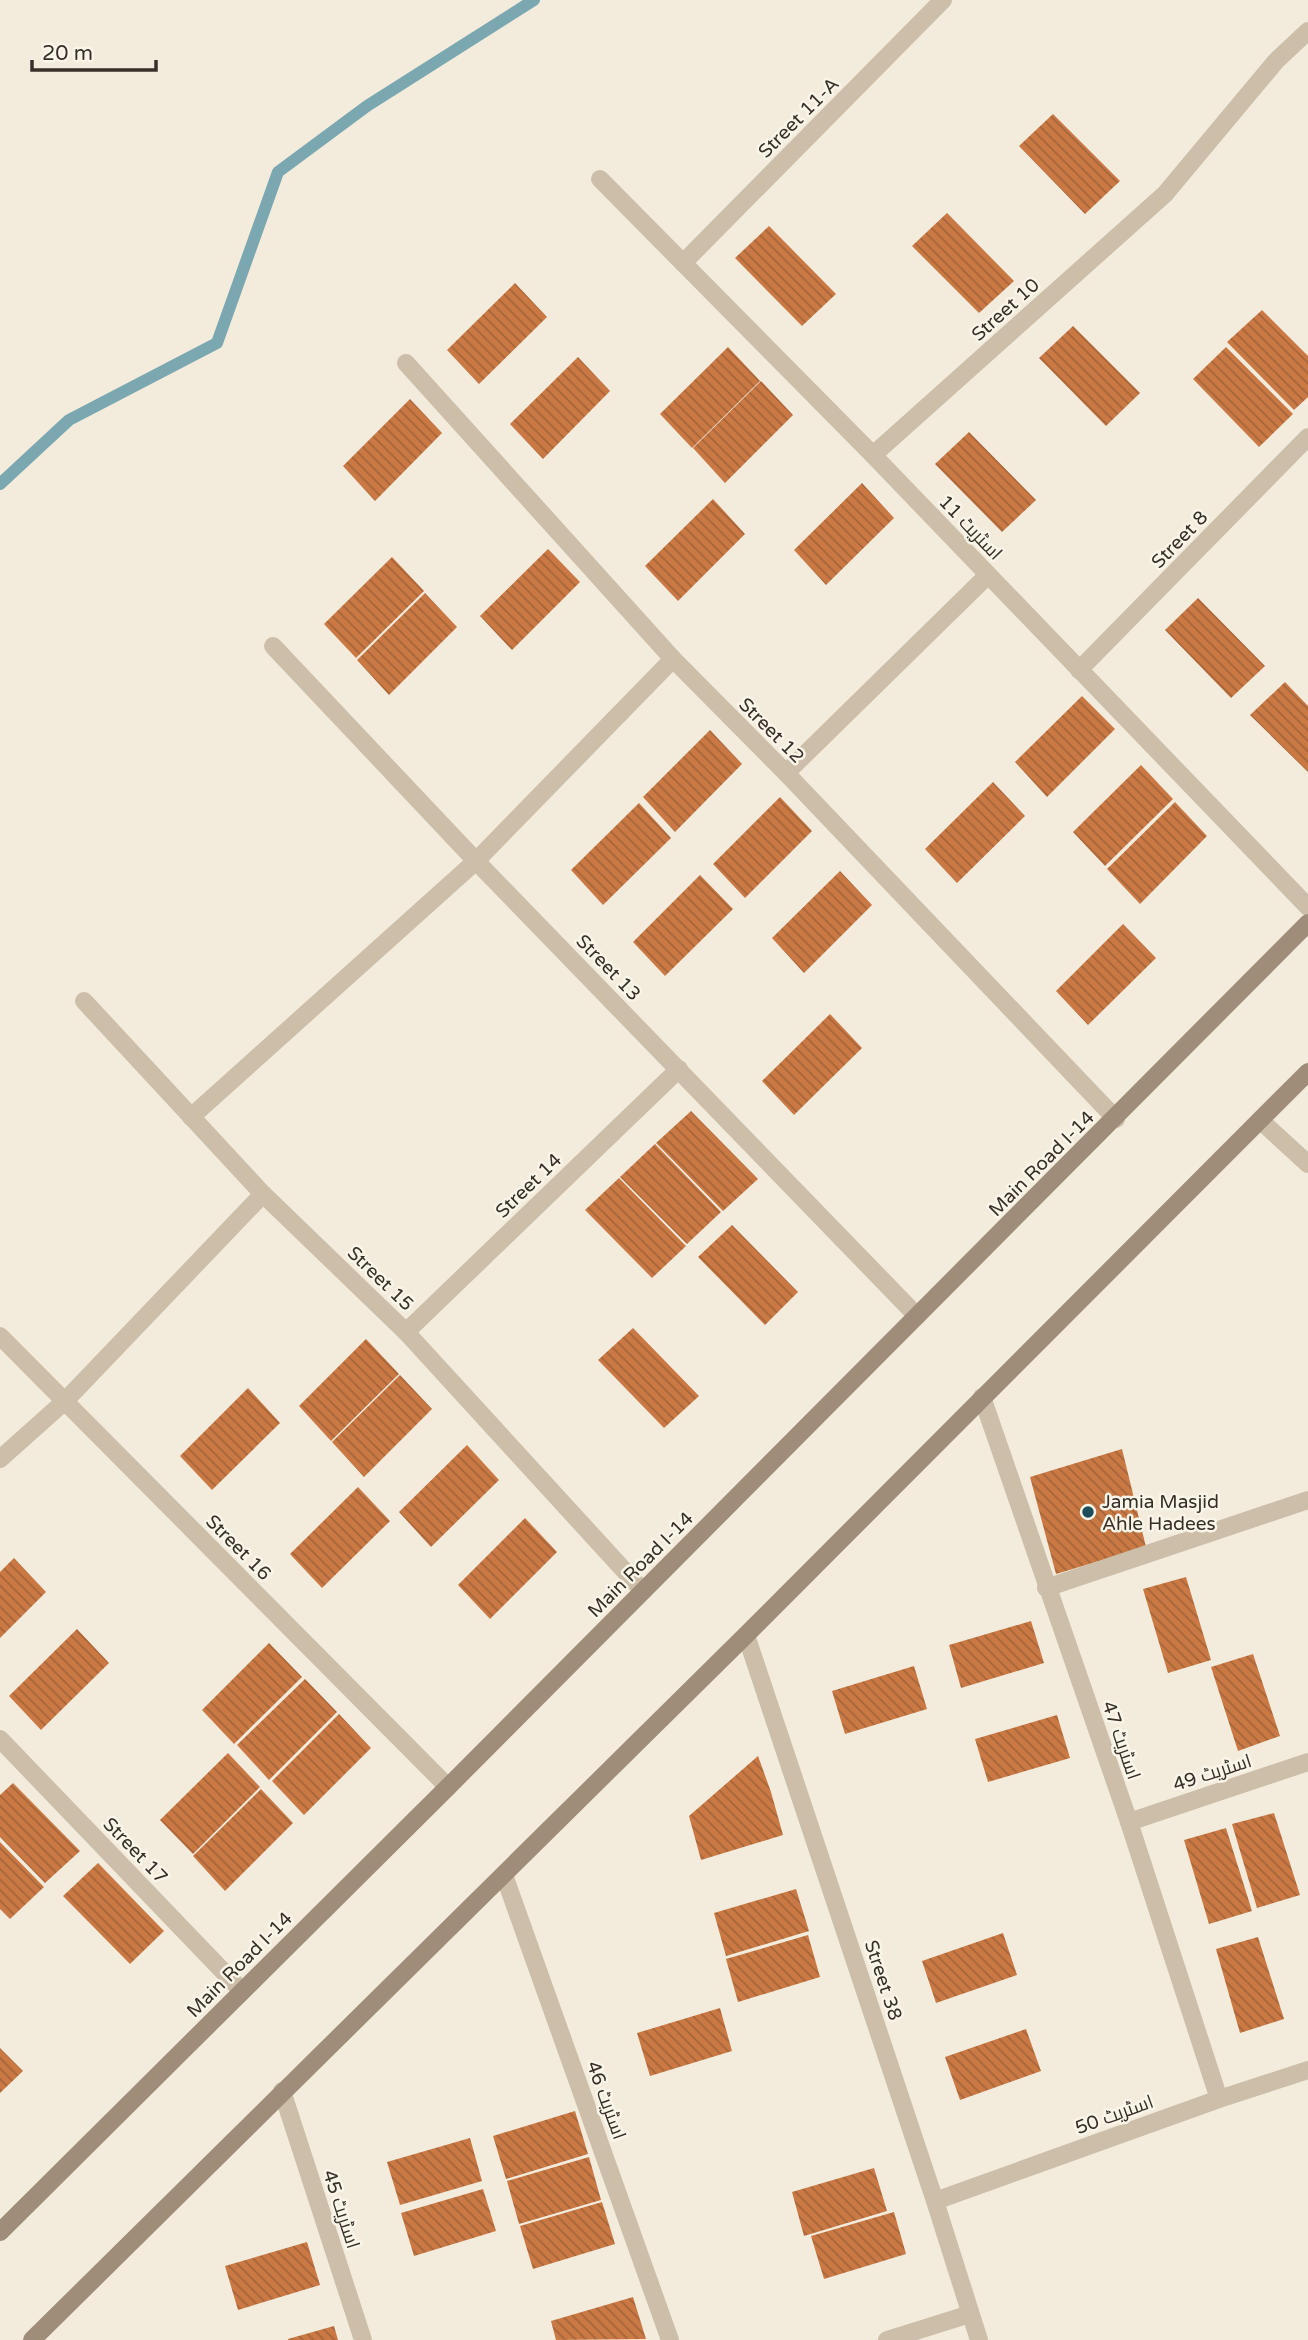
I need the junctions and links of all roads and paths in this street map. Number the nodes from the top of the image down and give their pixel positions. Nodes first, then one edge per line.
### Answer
1 (943, 0) edge
2 (1308, 31) edge
3 (600, 179) dead end
4 (683, 263) junction
5 (406, 363) dead end
6 (1308, 437) edge
7 (873, 455) junction
8 (988, 575) junction
9 (273, 646) dead end
10 (673, 659) junction
11 (1079, 670) junction
12 (786, 773) junction
13 (476, 861) junction
14 (1308, 907) edge
15 (1308, 923) edge
16 (84, 1001) dead end
17 (678, 1069) junction
18 (1308, 1072) edge
19 (191, 1117) junction
20 (1116, 1119) junction
21 (1260, 1120) junction
22 (1308, 1164) edge
23 (263, 1194) junction
24 (917, 1316) junction
25 (406, 1332) junction
26 (0, 1336) edge
27 (982, 1397) junction
28 (65, 1401) junction
29 (0, 1459) edge
30 (1308, 1500) edge
31 (1046, 1587) junction
32 (643, 1591) junction
33 (746, 1634) junction
34 (0, 1739) edge
35 (1308, 1762) edge
36 (448, 1787) junction
37 (1129, 1822) junction
38 (504, 1875) junction
39 (242, 1991) junction
40 (1308, 2070) edge
41 (282, 2091) junction
42 (1219, 2099) junction
43 (935, 2201) junction
44 (0, 2232) edge
45 (970, 2314) junction
46 (37, 2338) edge
47 (363, 2340) edge
48 (670, 2340) edge
49 (887, 2340) edge
50 (979, 2340) edge

1 - 4 street, Street 11-A
2 - 7 street, Street 10
3 - 4 street, اسٹریٹ 11
4 - 7 street, اسٹریٹ 11
5 - 10 street, Street 12
6 - 11 street, Street 8
7 - 8 street, اسٹریٹ 11
8 - 11 street, اسٹریٹ 11
8 - 12 street
9 - 13 street, Street 13
10 - 12 street, Street 12
10 - 13 street
11 - 14 street, اسٹریٹ 11
12 - 20 street, Street 12
13 - 17 street, Street 13
13 - 19 street
15 - 20 main road, Main Road I-14
16 - 19 street, Street 15
17 - 24 street, Street 13
17 - 25 street, Street 14
18 - 21 main road
19 - 23 street, Street 15
20 - 24 main road, Main Road I-14
21 - 22 street
21 - 27 main road
23 - 25 street, Street 15
23 - 28 street
24 - 32 main road, Main Road I-14
25 - 32 street, Street 15
26 - 28 street, Street 16
27 - 31 street, اسٹریٹ 47
27 - 33 main road
28 - 29 street
28 - 36 street, Street 16
30 - 31 street
31 - 37 street, اسٹریٹ 47
32 - 36 main road, Main Road I-14
33 - 38 main road
33 - 43 street, Street 38
34 - 39 street, Street 17
35 - 37 street, اسٹریٹ 49
36 - 39 main road, Main Road I-14
37 - 42 street, اسٹریٹ 47
38 - 41 main road
38 - 48 street, اسٹریٹ 46
39 - 44 main road, Main Road I-14
40 - 42 street, اسٹریٹ 50
41 - 46 main road
41 - 47 street, اسٹریٹ 45
42 - 43 street, اسٹریٹ 50
43 - 45 street, Street 38
45 - 49 street
45 - 50 street, Street 38

